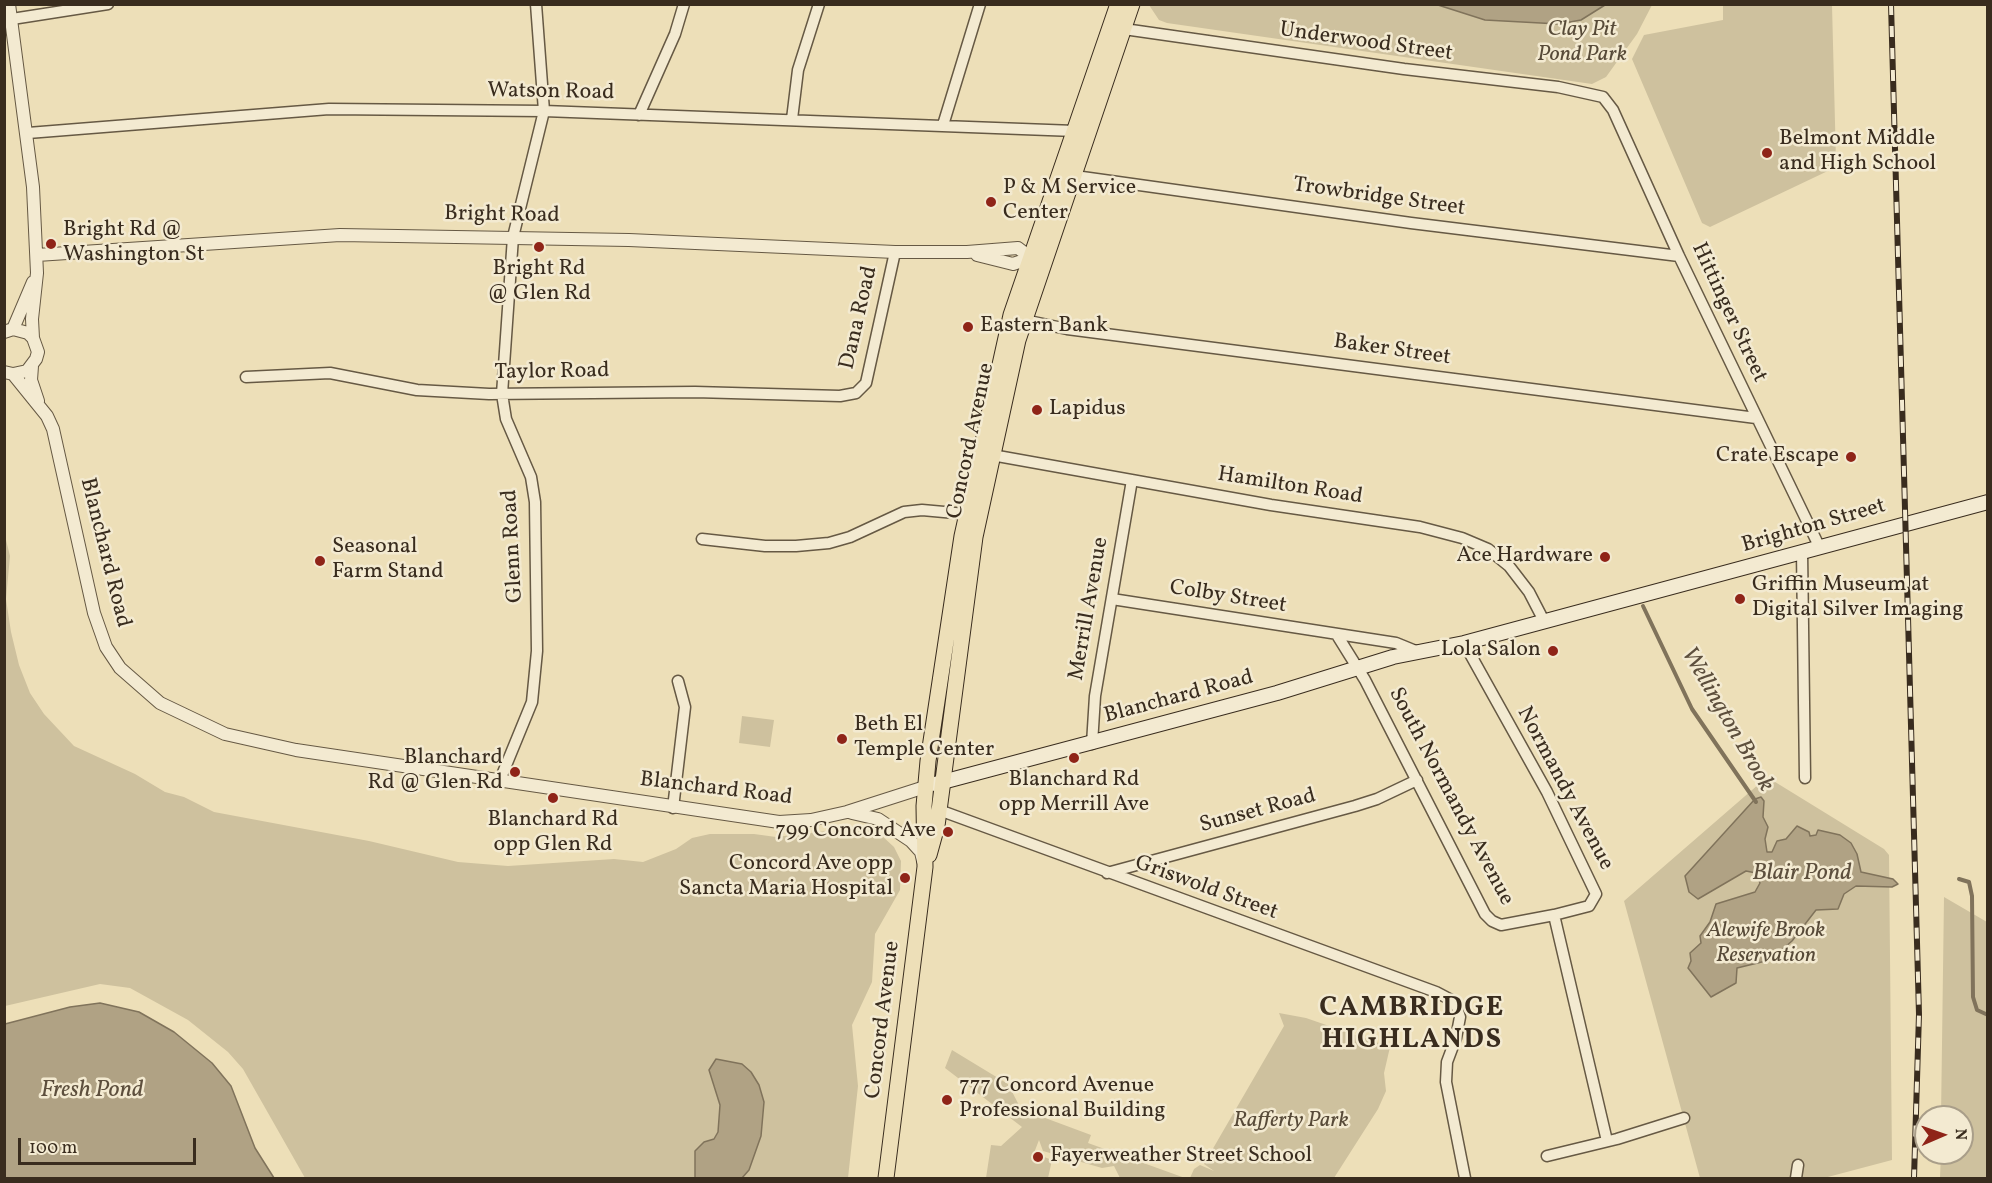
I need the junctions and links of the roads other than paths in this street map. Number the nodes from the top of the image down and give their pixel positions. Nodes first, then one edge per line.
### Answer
1 (9, 4) edge
2 (108, 4) edge
3 (536, 4) edge
4 (684, 4) edge
5 (819, 4) edge
6 (980, 4) edge
7 (1118, 4) edge
8 (1132, 4) edge
9 (12, 19) junction
10 (1118, 27) junction
11 (1603, 97) joint
12 (544, 111) junction
13 (639, 115) junction
14 (792, 119) junction
15 (943, 125) junction
16 (1082, 132) junction
17 (27, 133) junction
18 (1068, 176) junction
19 (513, 237) junction
20 (895, 252) junction
21 (37, 255) junction
22 (1679, 256) junction
23 (1038, 259) junction
24 (37, 273) junction
25 (1017, 317) junction
26 (9, 330) edge
27 (33, 338) junction
28 (32, 366) junction
29 (9, 373) edge
30 (246, 377) dead end
31 (859, 390) joint
32 (502, 394) junction
33 (39, 405) junction
34 (1756, 418) junction
35 (992, 455) junction
36 (1132, 480) junction
37 (1988, 502) edge
38 (966, 514) junction
39 (702, 539) dead end
40 (1819, 546) junction
41 (1802, 551) junction
42 (1652, 592) joint
43 (1112, 599) junction
44 (1544, 621) junction
45 (1338, 635) junction
46 (1464, 643) junction
47 (1419, 652) junction
48 (1359, 669) junction
49 (678, 681) dead end
50 (1092, 744) junction
51 (1805, 778) dead end
52 (500, 780) junction
53 (1417, 780) junction
54 (942, 782) junction
55 (925, 787) junction
56 (673, 808) junction
57 (939, 810) junction
58 (847, 812) junction
59 (925, 867) junction
60 (1107, 873) junction
61 (1554, 915) junction
62 (1684, 1118) dead end
63 (1607, 1142) junction
64 (1547, 1155) dead end
65 (1798, 1165) dead end
66 (886, 1179) edge
67 (1465, 1179) edge
68 (1796, 1179) edge

1 - 9 street, Blanchard Road
2 - 9 street
3 - 12 street, Glenn Road
4 - 13 street
5 - 14 street
6 - 15 street
7 - 10 main road, Concord Avenue
8 - 10 main road, Concord Avenue
9 - 17 street, Blanchard Road
10 - 11 street, Underwood Street
10 - 16 main road, Concord Avenue
11 - 22 street, Hittinger Street
12 - 13 street, Watson Road
12 - 17 street, Watson Road
12 - 19 street, Glenn Road
13 - 14 street, Watson Road
14 - 15 street, Watson Road
15 - 16 street, Watson Road
16 - 18 main road, Concord Avenue
17 - 21 street, Blanchard Road
18 - 22 street, Trowbridge Street
18 - 23 main road, Concord Avenue
19 - 20 street, Bright Road
19 - 21 street, Bright Road
19 - 32 street, Glenn Road
20 - 23 street, Bright Road
20 - 31 street, Dana Road
21 - 24 street, Blanchard Road
22 - 34 street, Hittinger Street
23 - 25 main road, Concord Avenue
24 - 26 street
24 - 27 street, Blanchard Road
25 - 34 street, Baker Street
25 - 35 main road, Concord Avenue
25 - 38 main road, Concord Avenue
26 - 27 street
27 - 28 street, Blanchard Road
28 - 29 street
28 - 33 street, Blanchard Road
29 - 33 street, Blanchard Road
30 - 32 street, Taylor Road
31 - 32 street, Taylor Road
32 - 52 street, Glenn Road
33 - 52 street, Blanchard Road
34 - 40 street, Hittinger Street
35 - 36 street, Hamilton Road
35 - 54 main road, Concord Avenue
36 - 43 street, Merrill Avenue
36 - 44 street, Hamilton Road
37 - 40 main road, Brighton Street
38 - 39 street
38 - 55 main road, Concord Avenue
40 - 41 main road, Brighton Street
41 - 42 main road, Brighton Street
41 - 51 street
42 - 44 main road, Blanchard Road
43 - 45 street, Colby Street
43 - 50 street, Merrill Avenue
44 - 46 main road, Blanchard Road
45 - 47 street, Colby Street
45 - 48 street
46 - 47 main road, Blanchard Road
46 - 61 street, Normandy Avenue
47 - 48 main road, Blanchard Road
48 - 50 main road, Blanchard Road
48 - 53 street, South Normandy Avenue
49 - 56 street
50 - 54 main road, Blanchard Road
52 - 56 street, Blanchard Road
53 - 60 street, Sunset Road
53 - 61 street, South Normandy Avenue
54 - 55 main road, Blanchard Road
54 - 57 main road, Concord Avenue
55 - 58 street, Blanchard Road
55 - 59 main road, Concord Avenue
56 - 58 street, Blanchard Road
57 - 59 main road, Concord Avenue
57 - 60 street, Griswold Street
58 - 59 street
59 - 66 main road, Concord Avenue
60 - 67 street, Griswold Street
61 - 63 street
62 - 63 street
63 - 64 street
65 - 68 street

